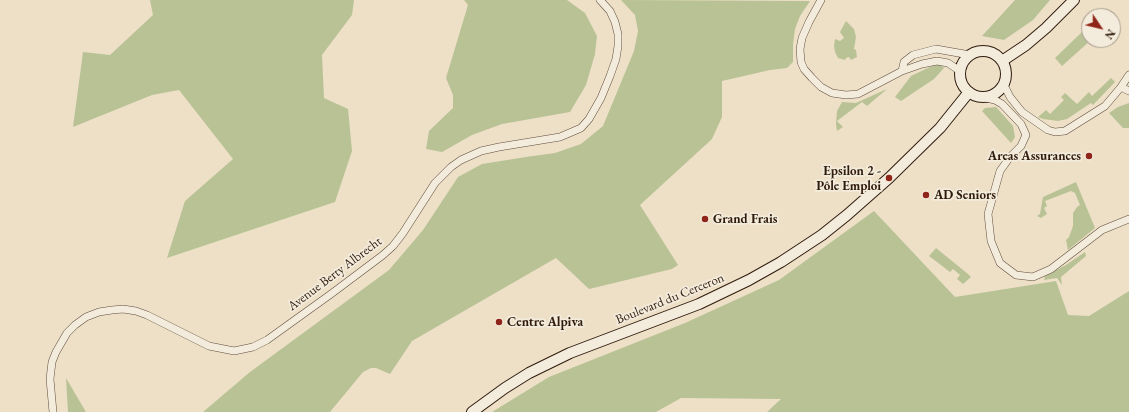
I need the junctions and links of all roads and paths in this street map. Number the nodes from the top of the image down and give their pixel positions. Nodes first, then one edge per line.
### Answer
1 (600, 0) edge
2 (822, 0) edge
3 (1074, 0) edge
4 (970, 55) junction
5 (1002, 61) junction
6 (902, 71) junction
7 (960, 71) junction
8 (1129, 75) edge
9 (1004, 85) junction
10 (1122, 87) junction
11 (1129, 91) edge
12 (969, 92) junction
13 (982, 97) junction
14 (1129, 219) edge
15 (53, 412) edge
16 (472, 412) edge

1 - 15 street, Avenue Berty Albrecht
2 - 6 street
3 - 5 main road
4 - 5 main road
4 - 6 street
4 - 7 main road
5 - 9 main road
6 - 7 street
7 - 12 main road
8 - 10 street
9 - 10 street
9 - 13 main road
10 - 11 street
12 - 13 main road
12 - 16 main road, Boulevard du Cerceron
13 - 14 street

